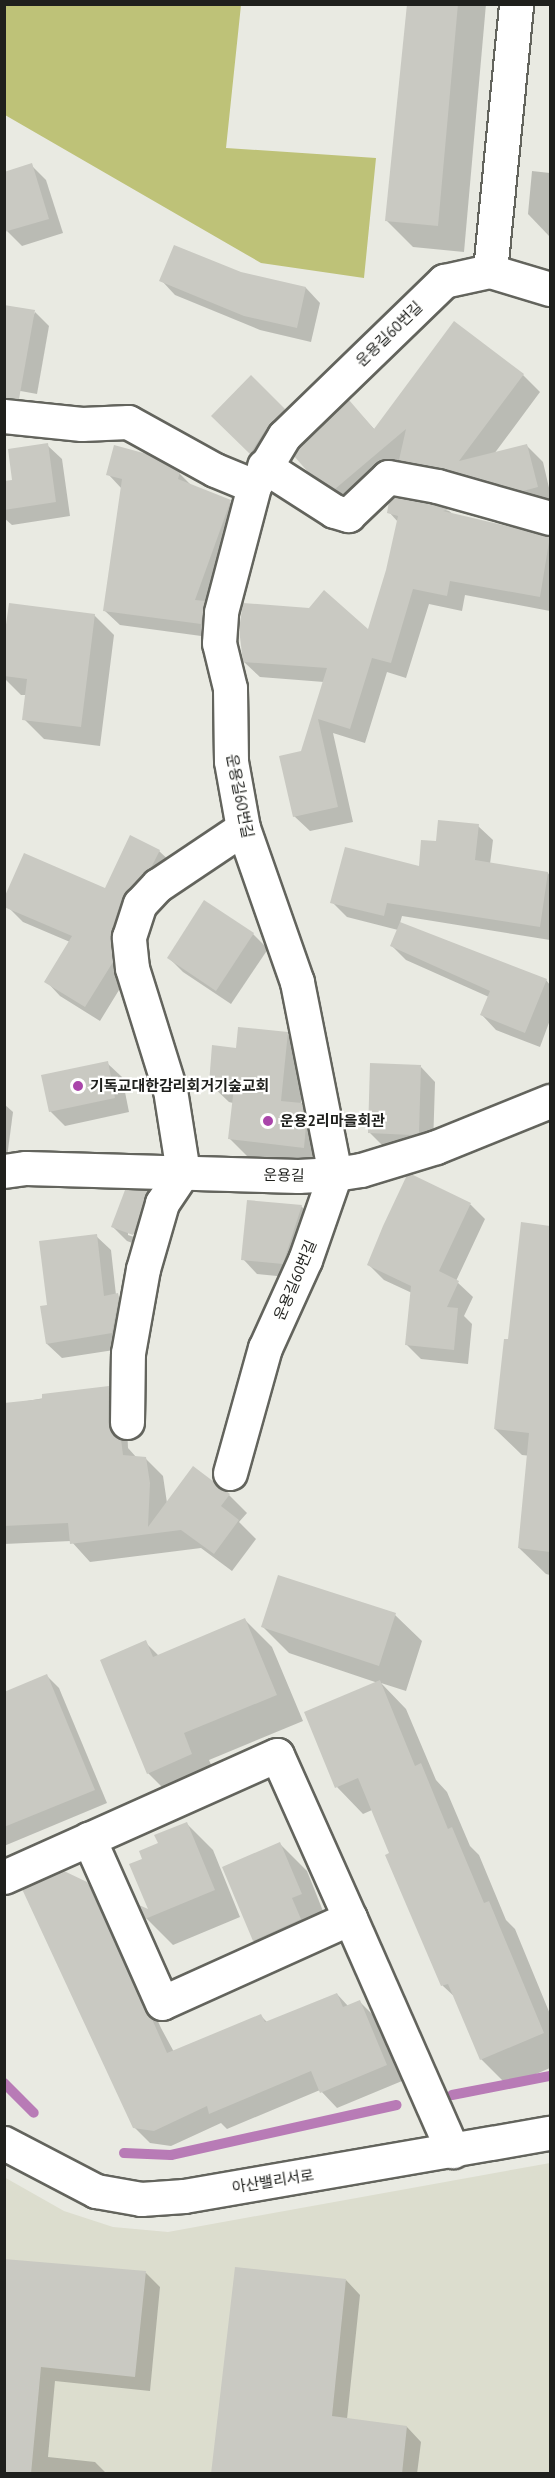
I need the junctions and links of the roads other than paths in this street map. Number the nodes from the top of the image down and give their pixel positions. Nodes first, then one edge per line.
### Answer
1 (516, 4) edge
2 (490, 271) junction
3 (550, 289) edge
4 (4, 416) edge
5 (259, 476) junction
6 (550, 518) edge
7 (243, 828) junction
8 (550, 1101) edge
9 (4, 1170) edge
10 (183, 1172) junction
11 (334, 1174) junction
12 (127, 1422) dead end
13 (230, 1473) dead end
14 (89, 1839) junction
15 (4, 1877) edge
16 (350, 1918) junction
17 (550, 2133) edge
18 (4, 2143) edge
19 (453, 2151) junction

1 - 2 street
2 - 3 street, 운용길60번길
2 - 5 street, 운용길60번길
4 - 5 street
5 - 6 street
5 - 7 street, 운용길60번길
7 - 10 street
7 - 11 street, 운용길60번길
8 - 11 street, 운용길
9 - 10 street, 운용길
10 - 11 street, 운용길
10 - 12 street
11 - 13 street, 운용길60번길
14 - 15 street
14 - 16 street
14 - 16 street
16 - 19 street
17 - 19 street, 아산밸리서로
18 - 19 street, 아산밸리서로

